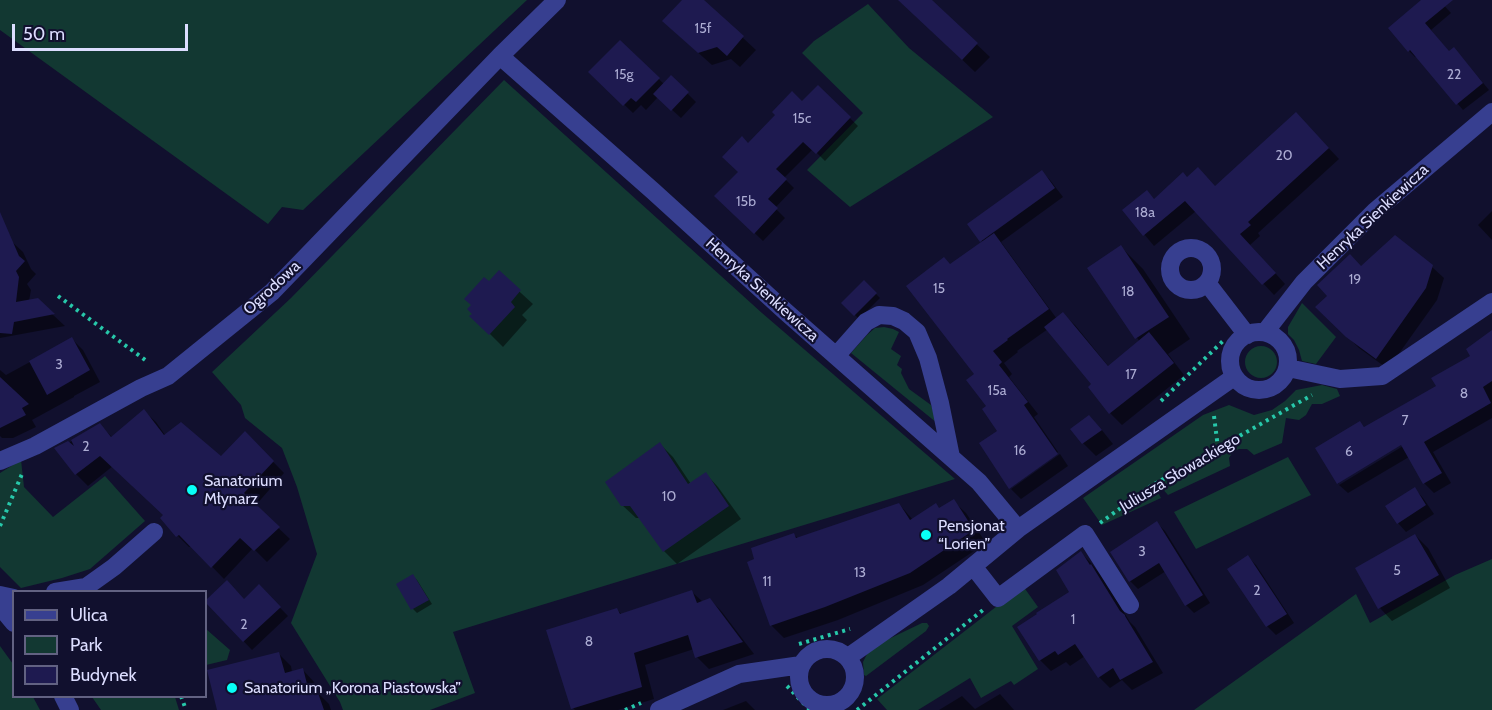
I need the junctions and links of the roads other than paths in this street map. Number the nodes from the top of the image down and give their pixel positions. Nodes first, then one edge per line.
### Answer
1 (557, 0) edge
2 (500, 56) junction
3 (1492, 112) edge
4 (1207, 283) dead end
5 (1492, 302) edge
6 (1256, 333) junction
7 (836, 356) junction
8 (1288, 368) junction
9 (1234, 377) junction
10 (951, 457) junction
11 (0, 461) edge
12 (1018, 529) junction
13 (154, 532) dead end
14 (973, 566) junction
15 (63, 590) edge
16 (1130, 605) dead end
17 (0, 606) edge
18 (12, 621) edge
19 (848, 657) junction
20 (801, 665) junction
21 (652, 706) edge
22 (840, 707) edge

1 - 2 street, Ogrodowa
2 - 7 street, Henryka Sienkiewicza
2 - 11 street, Ogrodowa
3 - 6 street, Henryka Sienkiewicza
4 - 6 street
5 - 8 street
6 - 8 street
6 - 9 street
7 - 10 street, Henryka Sienkiewicza
7 - 10 street
8 - 9 street
9 - 12 street
10 - 12 street, Henryka Sienkiewicza
12 - 14 street
13 - 15 street
14 - 16 street
14 - 19 street
17 - 18 street
19 - 20 street
19 - 22 street
20 - 21 street
20 - 22 street

